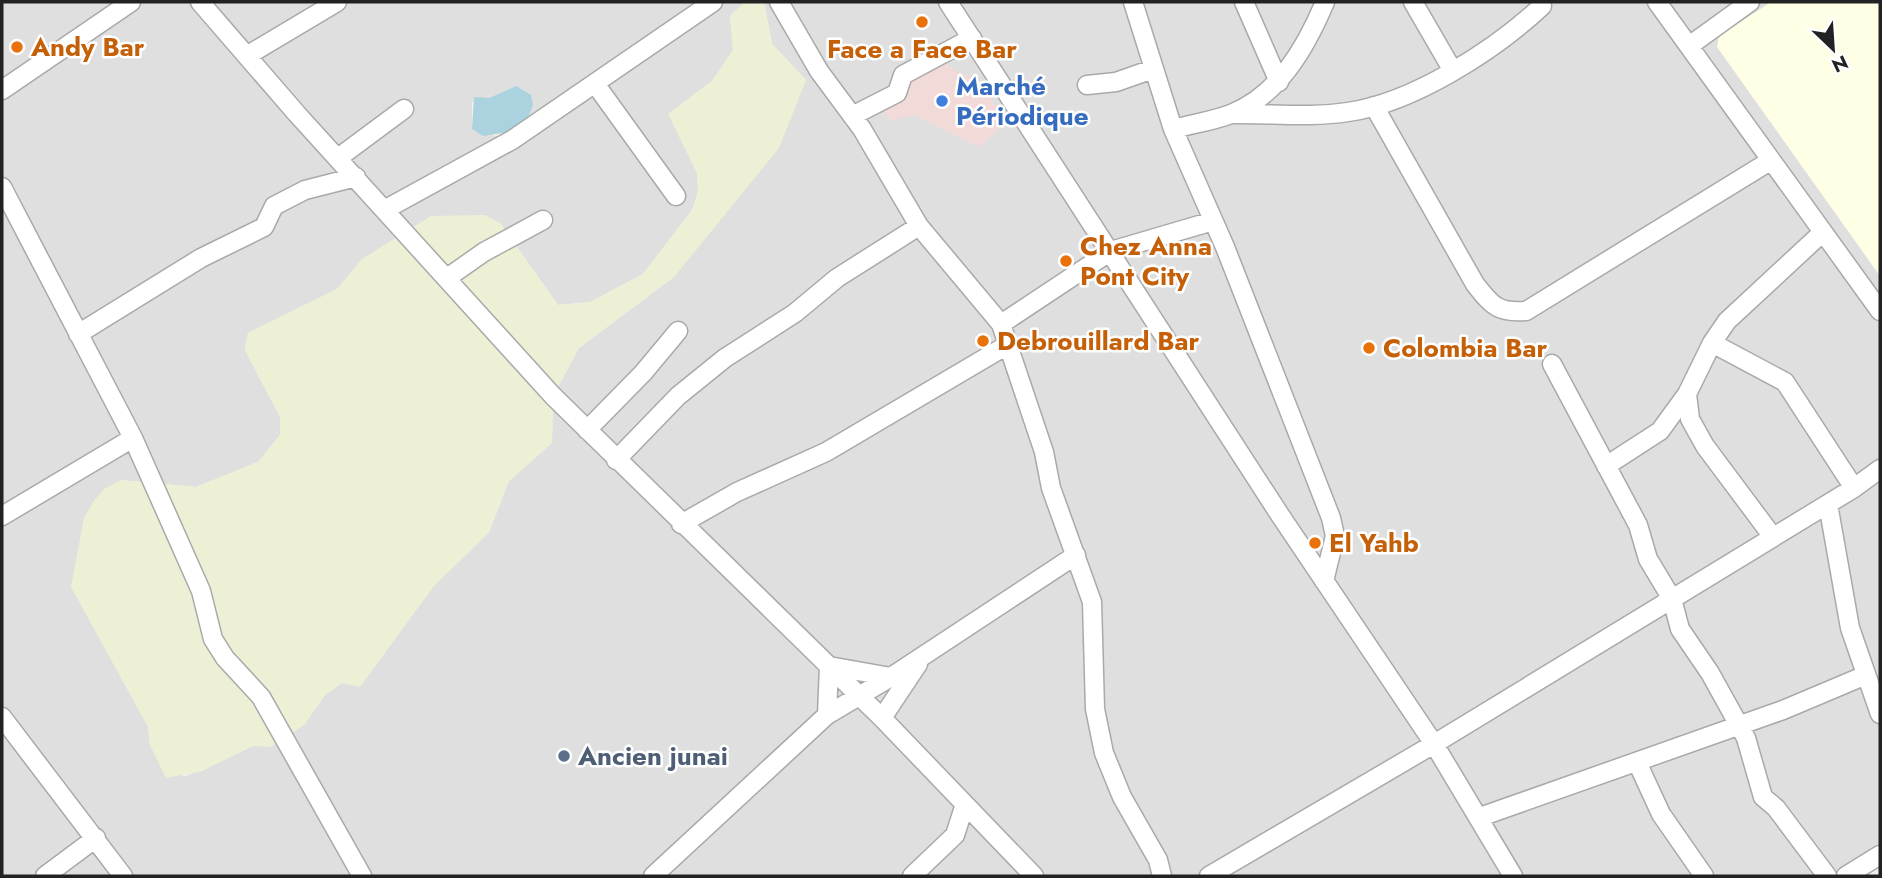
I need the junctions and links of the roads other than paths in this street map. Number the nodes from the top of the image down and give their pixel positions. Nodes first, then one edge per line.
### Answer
1 (131, 2) edge
2 (200, 2) edge
3 (337, 2) edge
4 (713, 2) edge
5 (779, 2) edge
6 (947, 2) edge
7 (1133, 2) edge
8 (1244, 2) edge
9 (1325, 2) edge
10 (1413, 2) edge
11 (1657, 2) edge
12 (1750, 2) edge
13 (1542, 6) dead end
14 (972, 38) junction
15 (1689, 46) junction
16 (248, 55) junction
17 (1153, 69) junction
18 (1453, 71) junction
19 (1279, 82) junction
20 (596, 85) junction
21 (1087, 85) dead end
22 (2, 90) edge
23 (1374, 106) junction
24 (404, 109) dead end
25 (1231, 114) junction
26 (852, 116) junction
27 (1173, 129) junction
28 (338, 158) junction
29 (1770, 160) junction
30 (356, 177) junction
31 (2, 187) edge
32 (676, 196) dead end
33 (386, 209) junction
34 (543, 220) dead end
35 (1213, 221) junction
36 (919, 226) junction
37 (1823, 232) junction
38 (1111, 251) junction
39 (447, 278) junction
40 (1880, 311) edge
41 (1001, 324) junction
42 (678, 331) dead end
43 (78, 334) junction
44 (1712, 343) junction
45 (1009, 344) junction
46 (1552, 364) dead end
47 (1687, 394) junction
48 (1674, 409) junction
49 (1690, 419) junction
50 (587, 430) junction
51 (133, 438) junction
52 (616, 460) junction
53 (1606, 466) junction
54 (1880, 469) edge
55 (1854, 488) junction
56 (1828, 504) junction
57 (700, 515) junction
58 (2, 516) edge
59 (681, 524) junction
60 (1773, 537) junction
61 (696, 539) junction
62 (1076, 555) junction
63 (1324, 580) junction
64 (1672, 599) junction
65 (924, 655) junction
66 (829, 666) junction
67 (1866, 675) junction
68 (891, 677) junction
69 (859, 697) junction
70 (827, 715) junction
71 (1880, 715) edge
72 (2, 717) edge
73 (883, 718) junction
74 (1740, 726) junction
75 (1434, 744) junction
76 (1637, 762) junction
77 (965, 804) junction
78 (1480, 817) junction
79 (96, 838) junction
80 (1880, 855) edge
81 (45, 876) edge
82 (123, 876) edge
83 (362, 876) edge
84 (653, 876) edge
85 (912, 876) edge
86 (1034, 876) edge
87 (1162, 876) edge
88 (1209, 876) edge
89 (1512, 876) edge
90 (1704, 876) edge
91 (1827, 876) edge
92 (1846, 876) edge

1 - 22 street
2 - 16 street
3 - 16 street
4 - 20 street
5 - 26 street
6 - 14 street
7 - 17 street
8 - 19 street
9 - 19 street
10 - 18 street
11 - 15 street
12 - 15 street
13 - 18 street
14 - 26 street
14 - 38 street
15 - 29 street
16 - 28 street
17 - 21 street
17 - 27 street
18 - 23 street
19 - 25 street
20 - 32 street
20 - 33 street
23 - 25 street
23 - 29 street
24 - 28 street
25 - 27 street
26 - 36 street
27 - 35 street
28 - 30 street
29 - 37 street
30 - 33 street
30 - 43 street
31 - 43 street
33 - 39 street
34 - 39 street
35 - 38 street
35 - 63 street
36 - 41 street
36 - 52 street
37 - 40 street
37 - 44 street
38 - 41 street
38 - 63 street
39 - 50 street
41 - 45 street
42 - 50 street
43 - 51 street
44 - 47 street
44 - 55 street
45 - 57 street
45 - 62 street
46 - 53 street
47 - 48 street
47 - 49 street
48 - 49 street
48 - 53 street
49 - 60 street
50 - 52 street
51 - 58 street
51 - 83 street
52 - 59 street
53 - 64 street
54 - 55 street
55 - 56 street
56 - 60 street
56 - 67 street
57 - 59 street
57 - 61 street
59 - 61 street
60 - 64 street
61 - 66 street
62 - 65 street
62 - 87 street
63 - 75 street
64 - 74 street
64 - 75 street
65 - 68 street
65 - 73 street
66 - 68 street
66 - 69 street
66 - 70 street
67 - 71 street
67 - 74 street
68 - 69 street
69 - 70 street
69 - 73 street
70 - 84 street
72 - 79 street
73 - 77 street
74 - 76 street
74 - 91 street
75 - 78 street
75 - 88 street
76 - 78 street
76 - 90 street
77 - 85 street
77 - 86 street
78 - 89 street
79 - 81 street
79 - 82 street
80 - 92 street

